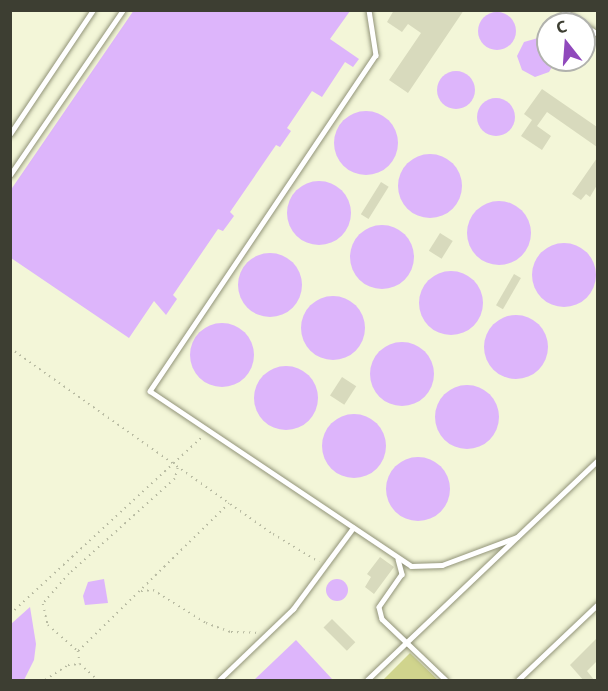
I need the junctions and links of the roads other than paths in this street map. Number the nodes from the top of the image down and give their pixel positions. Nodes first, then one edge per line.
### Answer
1 (93, 10) edge
2 (123, 10) edge
3 (369, 10) edge
4 (10, 134) edge
5 (10, 176) edge
6 (597, 460) edge
7 (353, 528) junction
8 (517, 537) junction
9 (398, 558) junction
10 (597, 604) edge
11 (406, 643) junction
12 (219, 681) edge
13 (367, 681) edge
14 (446, 681) edge
15 (518, 681) edge

1 - 4 lane
2 - 5 lane
3 - 7 lane
6 - 8 lane
7 - 9 lane
7 - 12 lane
8 - 9 lane
8 - 11 lane
9 - 11 lane
10 - 15 lane
11 - 13 lane
11 - 14 lane

